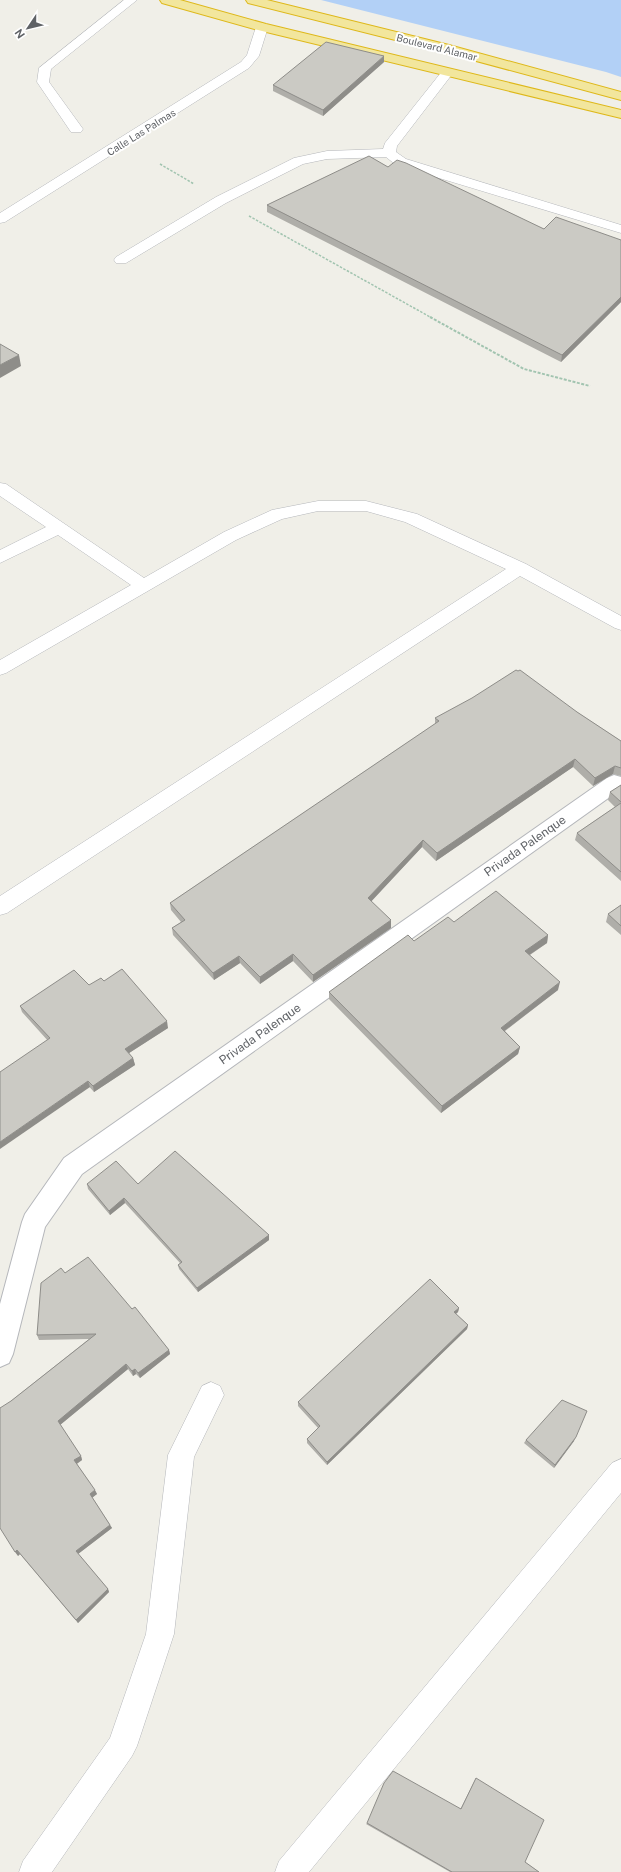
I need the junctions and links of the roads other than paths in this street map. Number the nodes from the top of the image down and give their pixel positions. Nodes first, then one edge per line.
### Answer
1 (131, 0) edge
2 (166, 0) edge
3 (252, 0) edge
4 (262, 27) junction
5 (447, 73) junction
6 (621, 96) edge
7 (621, 114) edge
8 (76, 129) dead end
9 (389, 153) junction
10 (0, 219) edge
11 (621, 229) edge
12 (121, 260) dead end
13 (0, 488) edge
14 (59, 528) junction
15 (0, 557) edge
16 (520, 568) junction
17 (144, 586) junction
18 (621, 624) edge
19 (0, 668) edge
20 (614, 783) dead end
21 (0, 908) edge
22 (0, 1354) edge
23 (211, 1395) dead end
24 (621, 1472) edge
25 (34, 1872) edge
26 (290, 1872) edge

1 - 8 lane
2 - 4 highway
3 - 6 highway, Boulevard Alamar
4 - 5 highway
4 - 10 lane, Calle Las Palmas
5 - 7 highway
5 - 9 lane
9 - 11 lane
9 - 12 lane
13 - 14 lane
14 - 15 lane
14 - 17 lane
16 - 17 lane
16 - 18 lane
16 - 21 lane
17 - 19 lane
20 - 22 street, Privada Palenque
23 - 25 lane
24 - 26 lane

